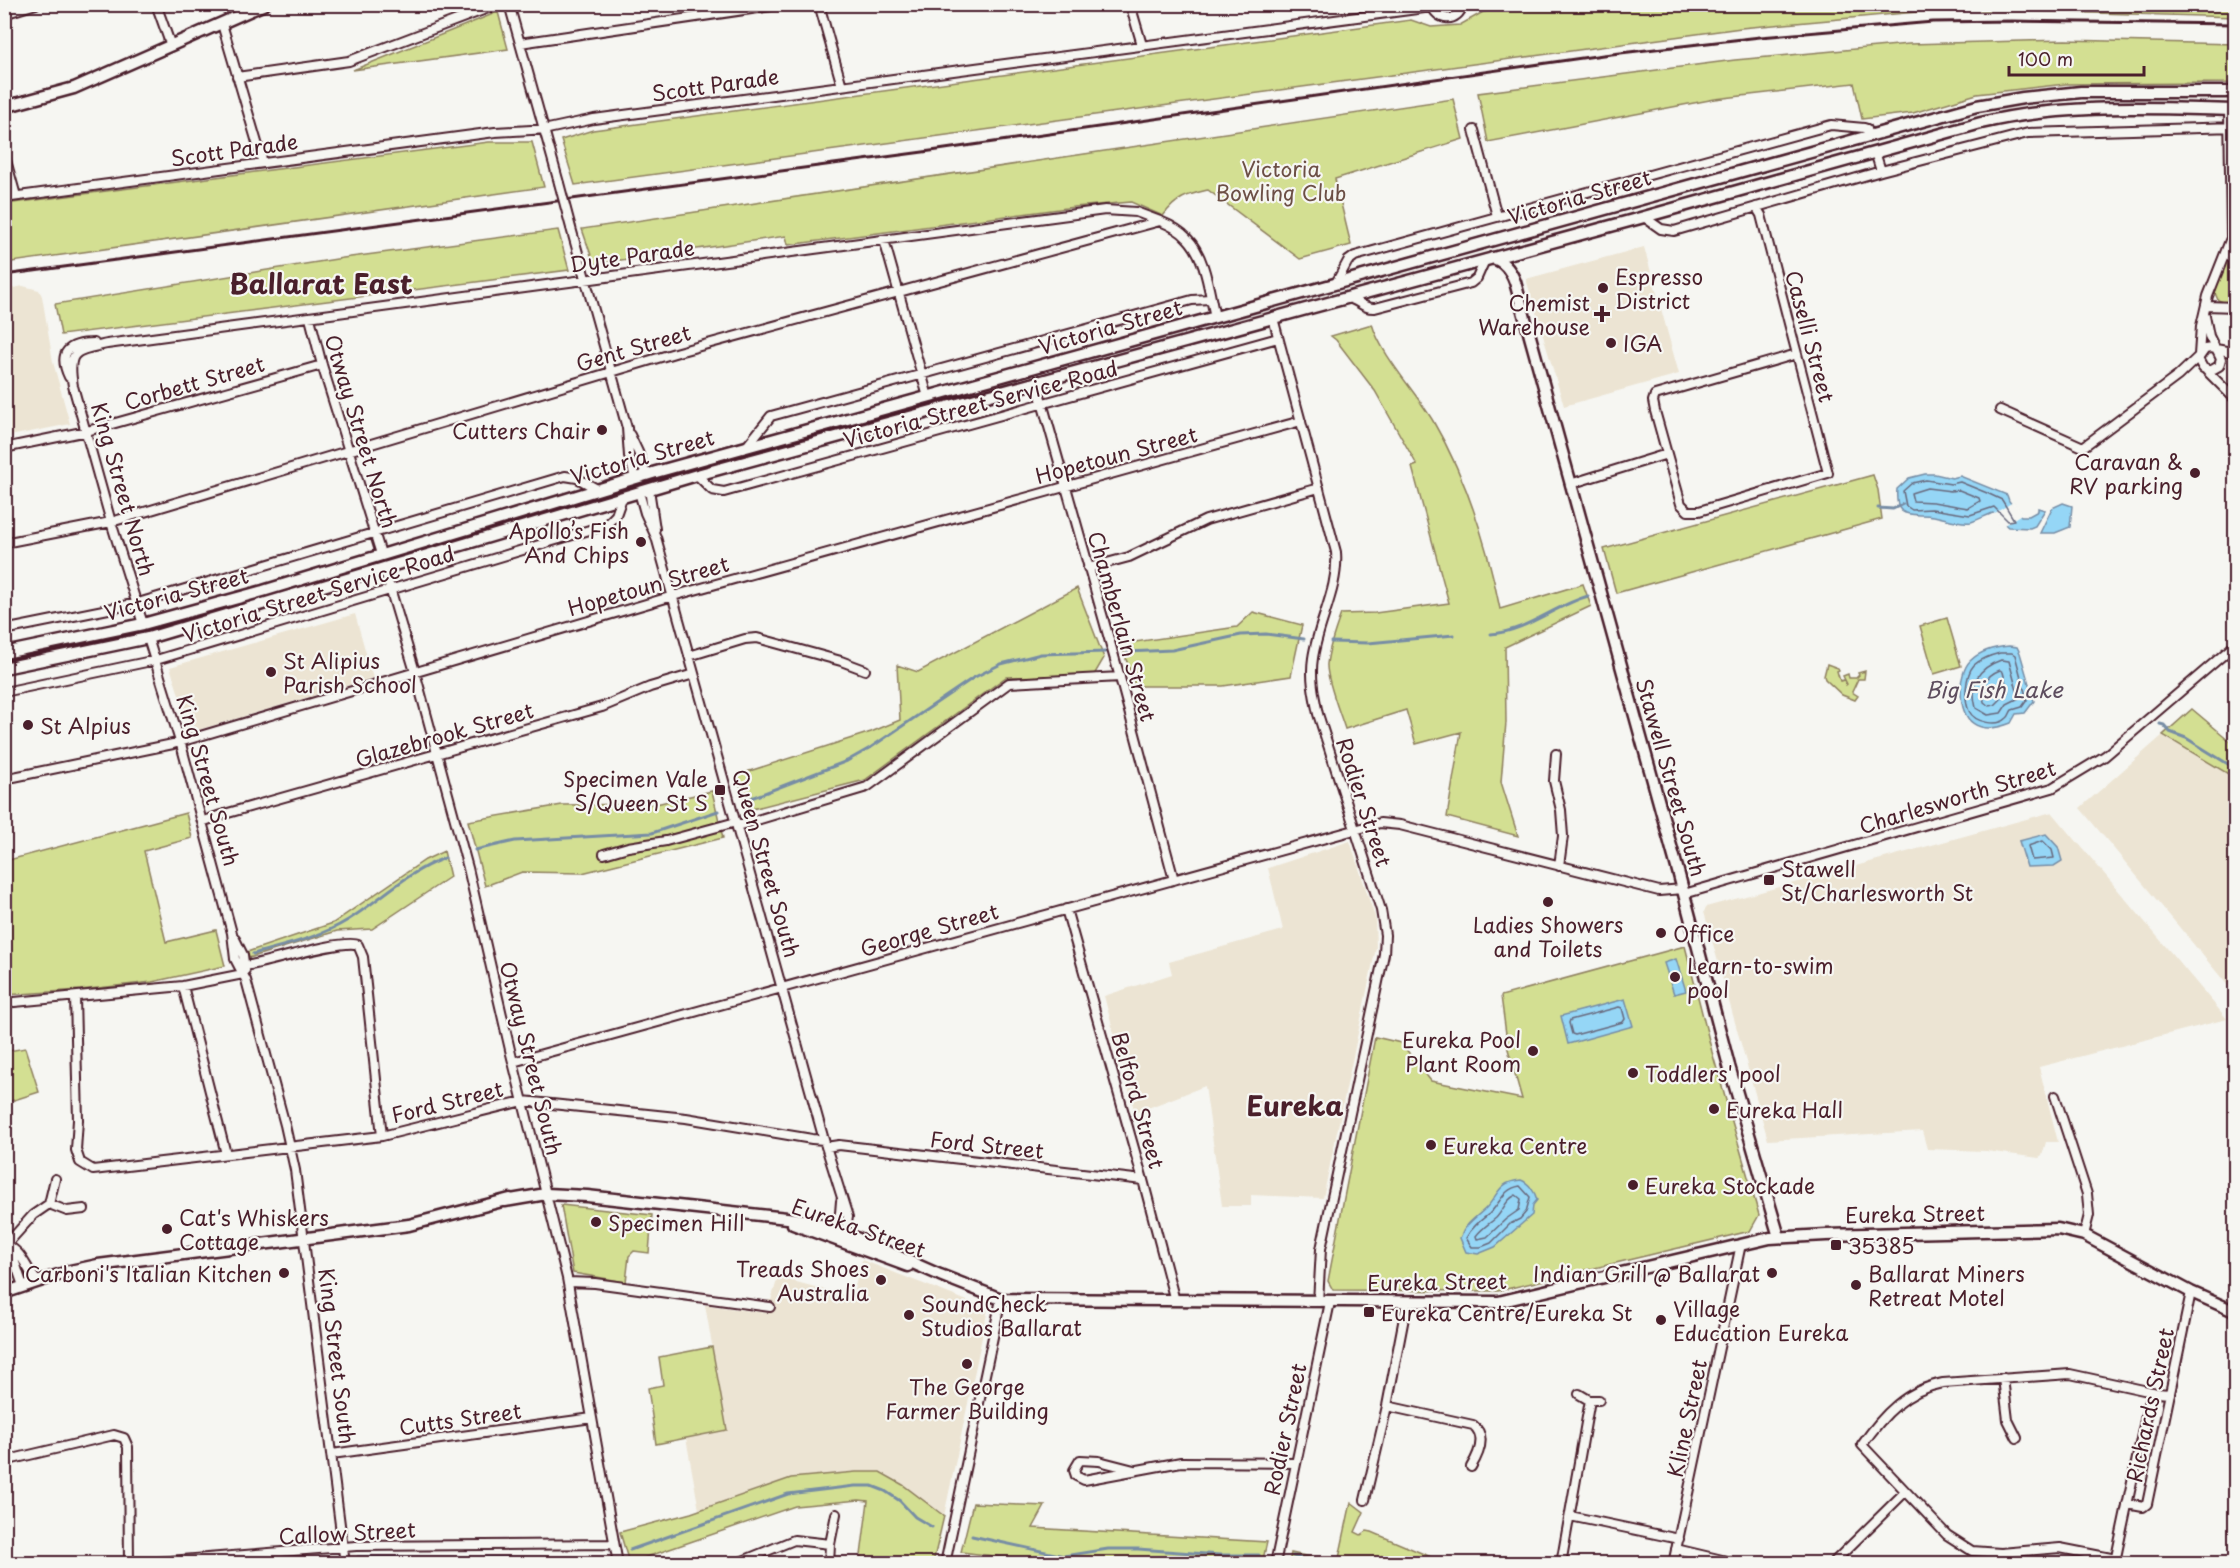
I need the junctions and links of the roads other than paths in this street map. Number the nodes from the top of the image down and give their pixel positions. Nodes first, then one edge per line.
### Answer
1 (36, 4) edge
2 (156, 4) edge
3 (265, 4) edge
4 (499, 4) edge
5 (509, 4) edge
6 (785, 4) edge
7 (819, 4) edge
8 (1130, 4) edge
9 (1463, 4) edge
10 (1431, 6) edge
11 (4, 14) edge
12 (222, 24) junction
13 (520, 43) junction
14 (1142, 45) junction
15 (171, 46) junction
16 (237, 77) junction
17 (842, 86) junction
18 (2235, 92) edge
19 (4, 107) edge
20 (2232, 110) edge
21 (2233, 127) edge
22 (544, 129) junction
23 (1474, 130) dead end
24 (1869, 136) junction
25 (1875, 152) junction
26 (4, 153) edge
27 (264, 163) junction
28 (1881, 171) junction
29 (16, 196) junction
30 (4, 198) edge
31 (1756, 207) junction
32 (1497, 216) junction
33 (1644, 217) junction
34 (1160, 220) junction
35 (885, 240) junction
36 (1492, 240) junction
37 (1512, 253) junction
38 (1488, 259) junction
39 (586, 279) junction
40 (1336, 283) junction
41 (898, 292) junction
42 (1346, 297) junction
43 (1210, 299) junction
44 (1269, 302) junction
45 (2235, 307) edge
46 (2205, 309) junction
47 (1215, 317) junction
48 (310, 318) junction
49 (1273, 318) junction
50 (1527, 328) junction
51 (1278, 338) junction
52 (2217, 350) junction
53 (71, 352) joint
54 (1797, 354) junction
55 (2235, 355) edge
56 (2199, 356) junction
57 (2220, 364) junction
58 (322, 365) junction
59 (2205, 370) junction
60 (612, 372) junction
61 (922, 375) junction
62 (2178, 376) junction
63 (1036, 381) junction
64 (2226, 388) junction
65 (928, 397) junction
66 (2235, 400) edge
67 (1042, 405) junction
68 (2001, 410) dead end
69 (1301, 421) junction
70 (627, 428) junction
71 (87, 431) junction
72 (747, 446) junction
73 (4, 448) edge
74 (350, 449) junction
75 (1667, 454) junction
76 (646, 475) junction
77 (697, 475) junction
78 (634, 478) junction
79 (1570, 484) junction
80 (1065, 487) junction
81 (1319, 488) junction
82 (597, 489) junction
83 (644, 491) junction
84 (622, 498) junction
85 (111, 522) junction
86 (375, 533) junction
87 (4, 543) edge
88 (381, 554) junction
89 (384, 567) junction
90 (1088, 568) junction
91 (391, 591) junction
92 (673, 596) junction
93 (138, 603) junction
94 (143, 624) junction
95 (4, 630) edge
96 (148, 638) junction
97 (2235, 644) edge
98 (4, 653) edge
99 (689, 656) junction
100 (156, 660) junction
101 (4, 668) edge
102 (865, 670) dead end
103 (415, 672) junction
104 (694, 674) junction
105 (1120, 677) junction
106 (4, 692) edge
107 (180, 742) junction
108 (1556, 754) dead end
109 (437, 755) junction
110 (4, 779) edge
111 (202, 822) junction
112 (736, 824) junction
113 (1355, 830) junction
114 (603, 854) dead end
115 (1559, 866) junction
116 (1174, 880) junction
117 (1683, 892) junction
118 (1066, 909) junction
119 (245, 973) junction
120 (183, 986) junction
121 (782, 989) junction
122 (75, 997) junction
123 (4, 1003) edge
124 (513, 1062) junction
125 (2055, 1096) dead end
126 (523, 1101) junction
127 (382, 1136) junction
128 (825, 1144) junction
129 (290, 1146) junction
130 (226, 1154) junction
131 (55, 1179) dead end
132 (1143, 1180) junction
133 (546, 1191) junction
134 (49, 1204) junction
135 (84, 1209) dead end
136 (841, 1234) junction
137 (2084, 1235) junction
138 (1779, 1237) junction
139 (305, 1239) junction
140 (6, 1244) edge
141 (1741, 1244) junction
142 (38, 1281) junction
143 (568, 1282) junction
144 (23, 1286) junction
145 (2191, 1292) junction
146 (4, 1293) edge
147 (1001, 1299) junction
148 (1175, 1301) junction
149 (1318, 1302) junction
150 (1330, 1302) junction
151 (1407, 1302) junction
152 (770, 1307) dead end
153 (2235, 1312) edge
154 (2003, 1378) junction
155 (2157, 1393) junction
156 (1579, 1394) dead end
157 (2170, 1394) junction
158 (1590, 1401) junction
159 (1599, 1401) dead end
160 (1387, 1406) junction
161 (592, 1418) junction
162 (2017, 1438) dead end
163 (332, 1454) junction
164 (4, 1461) edge
165 (1296, 1463) junction
166 (1471, 1467) dead end
167 (1134, 1470) junction
168 (1905, 1492) junction
169 (1365, 1500) dead end
170 (2127, 1504) junction
171 (836, 1514) dead end
172 (1570, 1516) junction
173 (1678, 1539) junction
174 (614, 1544) junction
175 (830, 1544) junction
176 (343, 1547) junction
177 (1676, 1549) junction
178 (2115, 1561) edge
179 (83, 1563) edge
180 (129, 1563) edge
181 (345, 1563) edge
182 (618, 1563) edge
183 (735, 1563) edge
184 (829, 1563) edge
185 (945, 1563) edge
186 (1275, 1563) edge
187 (1561, 1563) edge
188 (1673, 1563) edge
189 (1739, 1563) edge
190 (1832, 1563) edge

1 - 11 street
2 - 15 street
3 - 12 main road
4 - 16 street
5 - 13 street
6 - 13 street
7 - 17 street
8 - 14 street
9 - 10 street
10 - 14 street, Scott Parade
12 - 15 main road
12 - 16 street
13 - 22 street
14 - 17 street, Scott Parade
15 - 19 main road
16 - 27 street
17 - 22 street, Scott Parade
18 - 24 main road, Victoria Street
20 - 21 street
20 - 25 main road, Victoria Street
21 - 28 street
21 - 46 street
22 - 27 street, Scott Parade
22 - 39 street, bridge
23 - 32 street
24 - 25 main road
24 - 32 street
24 - 36 main road, Victoria Street
25 - 28 street
25 - 33 main road, Victoria Street
26 - 29 street
27 - 29 street, Scott Parade
28 - 31 street
29 - 30 street, Scott Parade
31 - 33 street
31 - 54 street, Caselli Street
32 - 40 street
33 - 37 main road, Victoria Street
34 - 35 street, Dyte Parade
34 - 41 street, Gent Street
34 - 43 street
35 - 39 street, Dyte Parade
35 - 41 street
36 - 37 main road
36 - 40 main road, Victoria Street
37 - 38 main road, Victoria Street
37 - 50 main road, Stawell Street South
38 - 42 main road, Victoria Street
38 - 42 street
38 - 50 main road, Stawell Street South
39 - 48 street, Dyte Parade
39 - 60 street
40 - 44 main road, Victoria Street
41 - 60 street, Gent Street
41 - 61 street
42 - 49 main road, Victoria Street
43 - 47 street
43 - 61 street, Victoria Street Service Road
44 - 47 main road, Victoria Street
44 - 49 main road
45 - 46 street
46 - 52 street
46 - 56 street
47 - 65 main road, Victoria Street
48 - 53 street, Dyte Parade
48 - 58 street, Otway Street North
49 - 51 street, Rodier Street
49 - 63 main road, Victoria Street
50 - 79 main road, Stawell Street South
51 - 67 street, Victoria Street Service Road
51 - 69 street, Rodier Street
52 - 55 street
52 - 56 street
52 - 57 street
53 - 71 street, King Street North
54 - 75 street
54 - 75 street, Caselli Street
55 - 57 street
56 - 59 street
56 - 62 street
57 - 59 street
57 - 64 street
58 - 71 street, Corbett Street
58 - 74 street, Otway Street North
59 - 62 street
59 - 64 street
60 - 70 street
60 - 74 street, Gent Street
61 - 65 street
61 - 72 street, Victoria Street Service Road
62 - 68 street
63 - 67 street, Chamberlain Street
63 - 77 main road, Victoria Street
64 - 66 street
65 - 72 main road, Victoria Street
67 - 77 street, Victoria Street Service Road
67 - 80 street, Chamberlain Street
69 - 80 street, Hopetoun Street
69 - 81 street, Rodier Street
70 - 76 street
70 - 78 street
71 - 73 street, Corbett Street
71 - 85 street, King Street North
72 - 76 main road, Victoria Street
74 - 85 street, Gent Street
74 - 86 street, Otway Street North
75 - 79 street
76 - 78 main road, Victoria Street
76 - 83 main road, Queen Street South
77 - 83 main road, Victoria Street
78 - 82 main road, Victoria Street
78 - 83 main road
79 - 117 main road, Stawell Street South
80 - 90 street, Chamberlain Street
80 - 92 street, Hopetoun Street
81 - 90 street
81 - 113 street, Rodier Street
82 - 86 street, Victoria Street Service Road
82 - 88 main road, Victoria Street
83 - 84 main road, Victoria Street
83 - 92 street, Queen Street South
84 - 89 main road, Victoria Street
84 - 91 street, Victoria Street Service Road
85 - 87 street, Gent Street
85 - 93 street, King Street North
86 - 88 street, Otway Street North
86 - 93 street, Victoria Street Service Road
88 - 94 main road, Victoria Street
89 - 91 street, Otway Street South
89 - 96 main road, Victoria Street
90 - 105 street, Chamberlain Street
91 - 100 street, Victoria Street Service Road
91 - 103 street, Otway Street South
92 - 99 street, Queen Street South
92 - 103 street, Hopetoun Street
93 - 94 street, King Street North
93 - 95 street, Victoria Street Service Road
94 - 96 main road, King Street North
94 - 98 main road, Victoria Street
96 - 100 street, King Street South
96 - 101 main road, Victoria Street
97 - 117 street, Charlesworth Street
99 - 102 street
99 - 104 street, Queen Street South
100 - 106 street, Victoria Street Service Road
100 - 107 street, King Street South
103 - 107 street, Hopetoun Street
103 - 109 street, Otway Street South
104 - 109 street, Glazebrook Street
104 - 112 street, Queen Street South
105 - 112 street
105 - 116 street, Chamberlain Street
107 - 110 street, Hopetoun Street
107 - 111 street, King Street South
108 - 115 street
109 - 111 street, Glazebrook Street
109 - 124 street, Otway Street South
111 - 119 street, King Street South
112 - 114 street
112 - 121 street, Queen Street South
113 - 115 street, Charlesworth Street
113 - 116 street, George Street
113 - 149 street, Rodier Street
115 - 117 street, Charlesworth Street
116 - 118 street, George Street
117 - 138 main road, Stawell Street South
118 - 121 street, George Street
118 - 132 street, Belford Street
119 - 120 street
119 - 127 street
119 - 129 street, King Street South
120 - 122 street
120 - 130 street
121 - 124 street, George Street
121 - 128 street, Queen Street South
122 - 123 street
122 - 130 street, Ford Street
124 - 126 street, Otway Street South
125 - 137 street
126 - 127 street, Ford Street
126 - 128 street, Ford Street
126 - 133 street, Otway Street South
127 - 129 street, Ford Street
128 - 132 street, Ford Street
128 - 136 street, Queen Street South
129 - 130 street, Ford Street
129 - 139 street, King Street South
131 - 134 street
132 - 148 street, Belford Street
133 - 136 main road, Eureka Street
133 - 139 main road, Eureka Street
133 - 143 street, Otway Street South
134 - 135 street
134 - 140 street
136 - 147 main road, Eureka Street
137 - 138 main road, Eureka Street
137 - 145 main road, Eureka Street
138 - 141 main road, Eureka Street
139 - 142 main road, Eureka Street
139 - 163 street, King Street South
140 - 142 street
140 - 144 street
141 - 151 main road, Eureka Street
141 - 173 street, Kline Street
142 - 144 main road, Eureka Street
143 - 152 street
143 - 161 street, Otway Street South
144 - 146 main road, Eureka Street
145 - 153 main road, Eureka Street
145 - 157 street, Richards Street
147 - 148 main road, Eureka Street
147 - 185 street
148 - 149 main road, Eureka Street
149 - 150 main road, Eureka Street
150 - 151 main road, Eureka Street
150 - 165 street, Rodier Street
151 - 160 street
154 - 155 street
154 - 162 street
154 - 168 street
155 - 157 street
155 - 170 street, Richards Street
156 - 158 street
157 - 170 street, Richards Street
158 - 159 street
158 - 172 street
160 - 166 street
160 - 169 street
161 - 163 street, Cutts Street
161 - 174 street, Otway Street South
163 - 176 street, King Street South
164 - 180 street
165 - 167 street
165 - 186 street, Rodier Street
167 - 167 street
168 - 178 street
168 - 190 street
170 - 178 street, Richards Street
171 - 175 street
172 - 173 street
172 - 187 street
173 - 177 street, Kline Street
174 - 176 street, Callow Street
174 - 182 street, Otway Street South
175 - 183 street
175 - 184 street
176 - 180 street, Callow Street
176 - 181 street, King Street South
177 - 188 street, Kline Street
177 - 189 street
179 - 180 street, Callow Street

